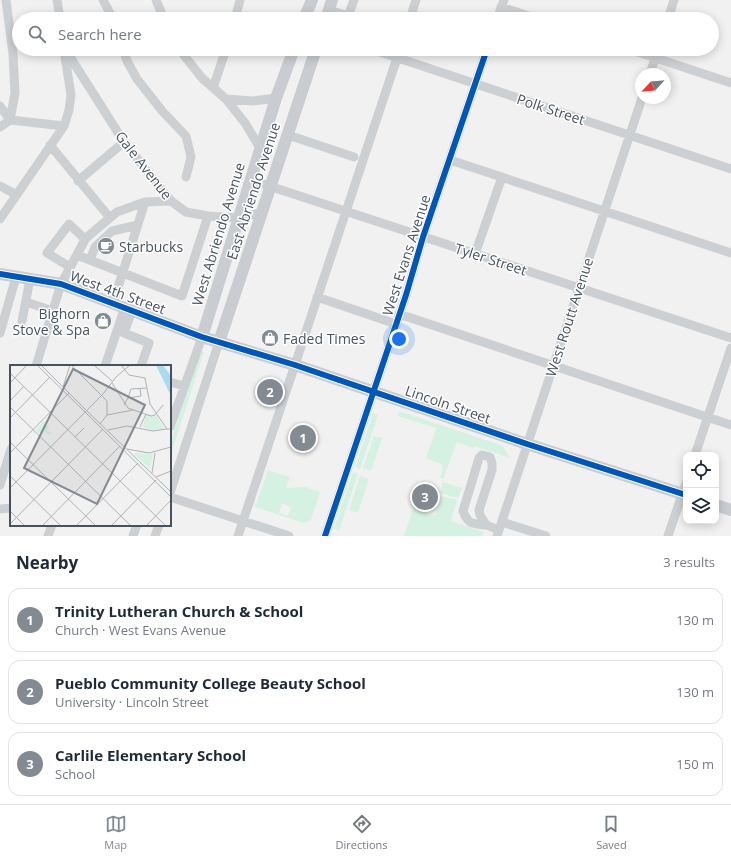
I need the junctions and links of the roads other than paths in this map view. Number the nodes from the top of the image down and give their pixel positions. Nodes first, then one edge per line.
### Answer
1 (6, 0) edge
2 (57, 0) edge
3 (103, 0) edge
4 (156, 0) edge
5 (240, 0) edge
6 (312, 0) edge
7 (354, 0) edge
8 (416, 0) edge
9 (674, 0) edge
10 (502, 3) edge
11 (59, 12) edge
12 (110, 12) edge
13 (161, 12) edge
14 (237, 12) edge
15 (307, 12) edge
16 (351, 12) edge
17 (412, 12) edge
18 (522, 12) edge
19 (670, 12) edge
20 (12, 46) edge
21 (13, 56) edge
22 (66, 56) edge
23 (69, 56) edge
24 (126, 56) edge
25 (185, 56) edge
26 (224, 56) edge
27 (291, 56) edge
28 (314, 56) edge
29 (397, 56) edge
30 (406, 56) edge
31 (485, 56) edge
32 (656, 56) edge
33 (664, 56) edge
34 (652, 68) edge
35 (731, 83) edge
36 (476, 84) junction
37 (213, 88) junction
38 (276, 98) junction
39 (226, 99) junction
40 (640, 104) edge
41 (0, 106) edge
42 (10, 120) junction
43 (64, 126) junction
44 (0, 127) edge
45 (288, 135) junction
46 (630, 135) junction
47 (124, 142) junction
48 (50, 145) junction
49 (260, 148) junction
50 (354, 157) dead end
51 (450, 160) junction
52 (731, 169) edge
53 (186, 177) dead end
54 (502, 177) junction
55 (78, 180) junction
56 (251, 180) junction
57 (0, 186) edge
58 (271, 187) junction
59 (17, 195) junction
60 (171, 201) junction
61 (145, 202) junction
62 (604, 211) junction
63 (262, 212) junction
64 (346, 212) junction
65 (208, 216) junction
66 (110, 218) junction
67 (239, 218) junction
68 (0, 219) edge
69 (138, 225) junction
70 (423, 237) junction
71 (85, 240) junction
72 (475, 254) junction
73 (731, 254) edge
74 (77, 255) junction
75 (90, 260) junction
76 (70, 267) junction
77 (124, 273) junction
78 (0, 274) edge
79 (16, 277) junction
80 (30, 279) junction
81 (61, 284) junction
82 (579, 288) junction
83 (16, 295) dead end
84 (317, 297) junction
85 (26, 300) junction
86 (114, 303) junction
87 (129, 309) junction
88 (53, 311) junction
89 (399, 314) junction
90 (22, 321) dead end
91 (396, 324) junction
92 (0, 333) edge
93 (202, 336) junction
94 (731, 338) edge
95 (219, 342) junction
96 (731, 348) edge
97 (36, 365) edge
98 (105, 365) edge
99 (142, 365) edge
100 (295, 365) junction
101 (553, 366) junction
102 (171, 382) edge
103 (184, 386) junction
104 (374, 392) junction
105 (174, 400) edge
106 (708, 417) junction
107 (171, 420) edge
108 (731, 425) edge
109 (527, 444) junction
110 (10, 452) edge
111 (696, 452) edge
112 (0, 485) edge
113 (683, 489) edge
114 (171, 490) edge
115 (683, 495) edge
116 (171, 496) edge
117 (719, 506) edge
118 (10, 508) edge
119 (0, 509) edge
120 (731, 510) edge
121 (243, 520) junction
122 (486, 525) junction
123 (52, 526) edge
124 (136, 526) edge
125 (159, 526) edge
126 (499, 529) edge
127 (48, 536) edge
128 (133, 536) edge
129 (155, 536) edge
130 (238, 536) edge
131 (289, 536) edge
132 (325, 536) edge
133 (546, 536) edge
134 (668, 536) edge

1 - 20 street
2 - 11 street
3 - 12 street
4 - 13 street
5 - 14 street
6 - 15 main road
7 - 16 street
8 - 17 street
9 - 19 street
10 - 18 street
21 - 42 street
22 - 43 street
23 - 47 street, Gale Avenue
24 - 53 street
25 - 37 street
26 - 37 street
27 - 38 main road, West Abriendo Avenue
28 - 45 main road, East Abriendo Avenue
29 - 64 street
30 - 36 street, Polk Street
31 - 36 street, West Evans Avenue
32 - 34 street
33 - 35 street
36 - 46 street, Polk Street
36 - 51 street, West Evans Avenue
37 - 39 street
38 - 39 street
38 - 49 main road, West Abriendo Avenue
39 - 49 street
40 - 46 street, West Routt Avenue
41 - 42 street
42 - 43 street
42 - 44 street
43 - 48 street
45 - 50 street
45 - 58 main road, East Abriendo Avenue
46 - 52 street, Polk Street
46 - 62 street, West Routt Avenue
47 - 55 street
47 - 60 street, Gale Avenue
48 - 55 street
48 - 59 street
49 - 56 main road, West Abriendo Avenue
51 - 54 street
51 - 70 street, West Evans Avenue
54 - 62 street
54 - 72 street
55 - 66 street
56 - 58 street, Tyler Street
56 - 67 main road, West Abriendo Avenue
57 - 59 street
58 - 63 main road, East Abriendo Avenue
58 - 64 street, Tyler Street
59 - 68 street
60 - 61 street
60 - 65 street, Gale Avenue
61 - 66 street
61 - 69 street
62 - 73 street
62 - 82 street, West Routt Avenue
63 - 67 street, Gale Avenue
63 - 95 main road, East Abriendo Avenue
64 - 70 street, Tyler Street
64 - 84 street
65 - 67 street, Gale Avenue
65 - 77 street
66 - 71 street
67 - 93 main road, West Abriendo Avenue
69 - 75 street
69 - 77 street
70 - 72 street, Tyler Street
70 - 89 street, West Evans Avenue
71 - 74 street
71 - 76 street
72 - 82 street, Tyler Street
74 - 75 street
74 - 76 street
75 - 77 street
76 - 81 street
77 - 86 street
78 - 79 main road, West 4th Street
79 - 80 main road, West 4th Street
79 - 92 street
80 - 81 main road, West 4th Street
80 - 85 street
81 - 86 main road, West 4th Street
81 - 88 street
82 - 94 street, Tyler Street
82 - 101 street, West Routt Avenue
83 - 85 street
84 - 91 street
84 - 100 street
85 - 88 street
85 - 90 street
86 - 87 main road, West 4th Street
87 - 93 main road, West 4th Street
87 - 98 street
87 - 99 street
88 - 97 street
89 - 91 street, West Evans Avenue
89 - 101 street
91 - 104 street, West Evans Avenue
93 - 95 main road, Lincoln Street
93 - 103 street, West Abriendo Avenue
95 - 100 main road, Lincoln Street
95 - 114 street
96 - 106 street
100 - 104 main road, Lincoln Street
100 - 121 street
101 - 106 street
101 - 109 street, West Routt Avenue
102 - 103 street
103 - 105 street, West Abriendo Avenue
104 - 109 main road, Lincoln Street
104 - 132 street, West Evans Avenue
105 - 107 street, West Abriendo Avenue
106 - 108 street
106 - 111 street
109 - 113 main road, Lincoln Street
109 - 126 street, West Routt Avenue
110 - 112 street
115 - 134 street
116 - 121 street
117 - 120 main road
118 - 119 street
121 - 130 street
121 - 131 street
122 - 122 street
122 - 126 street
123 - 127 street
124 - 128 street
125 - 129 street
126 - 133 street

